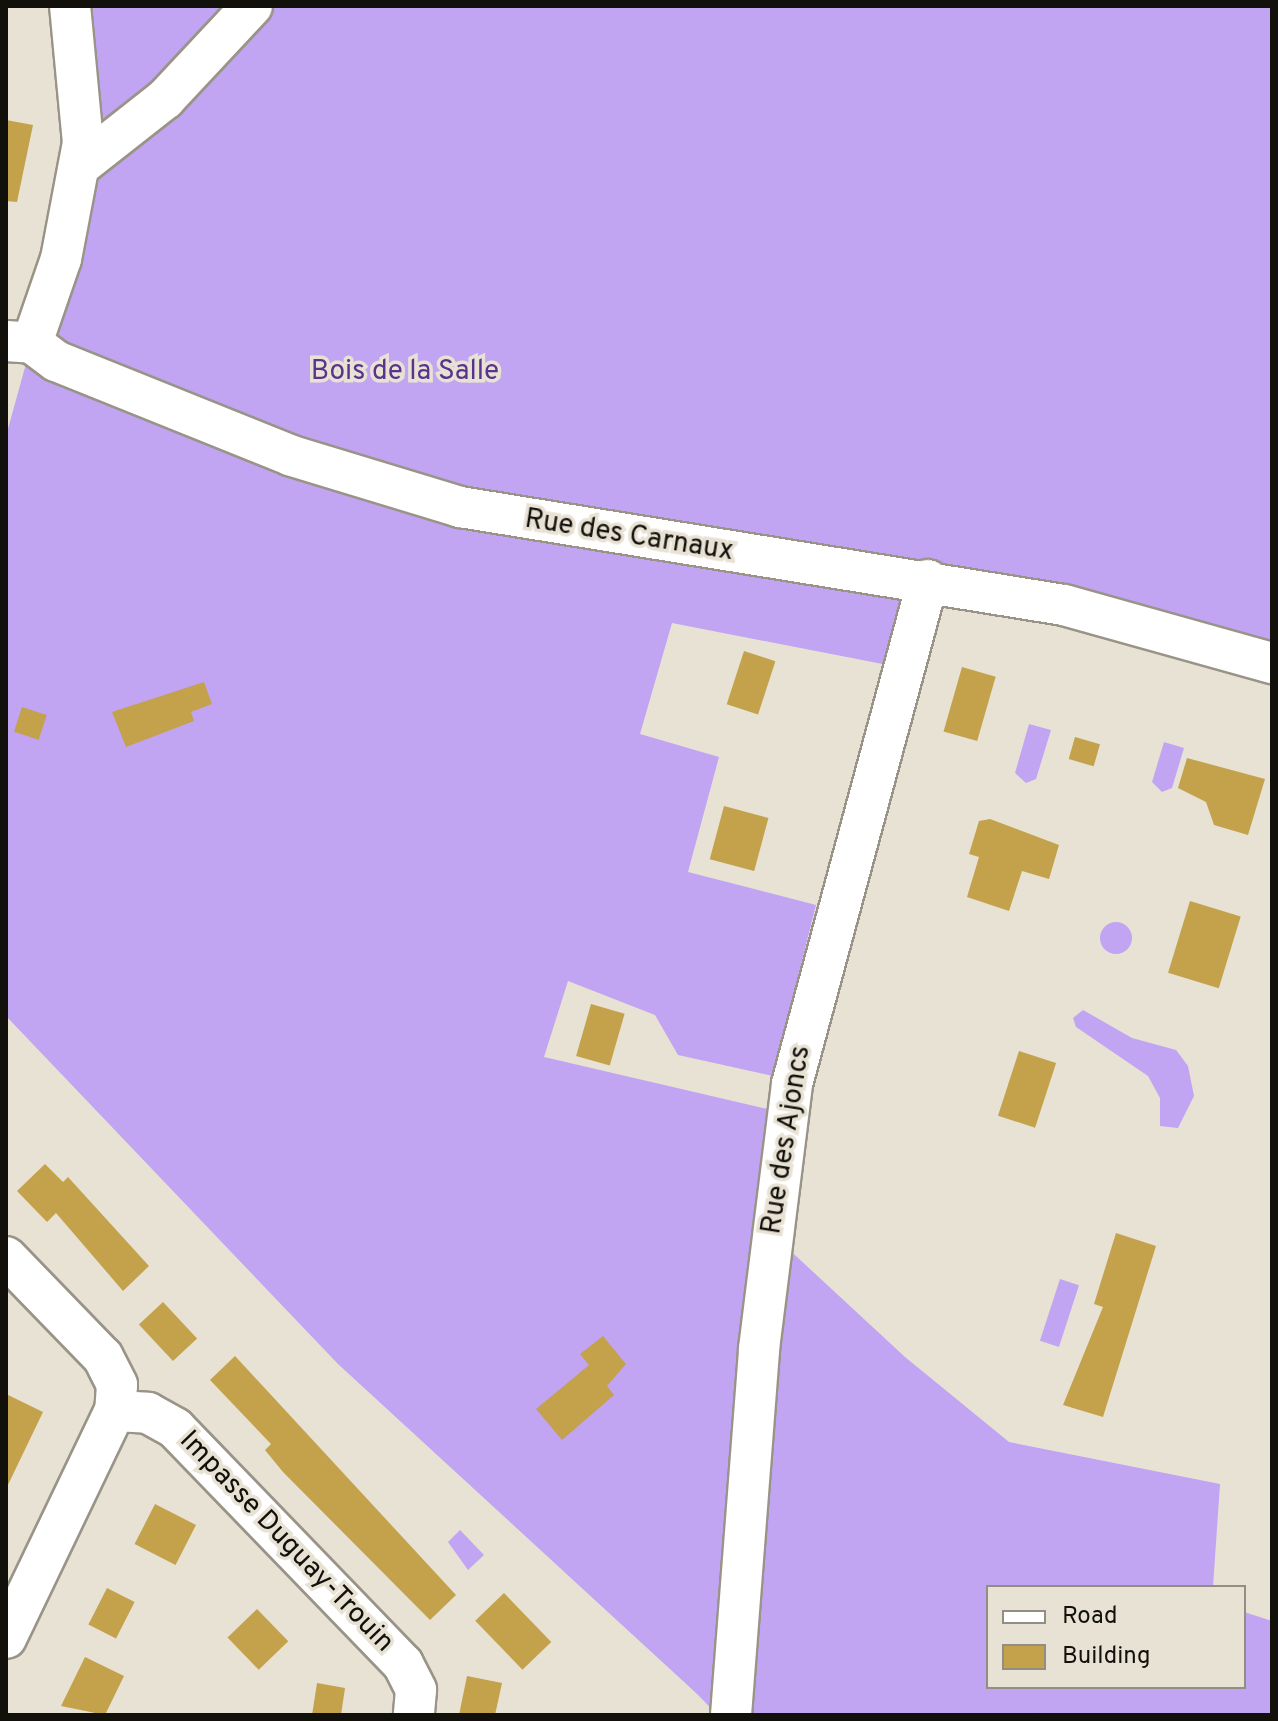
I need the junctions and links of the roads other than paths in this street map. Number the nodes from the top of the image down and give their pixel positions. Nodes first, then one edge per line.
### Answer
1 (70, 6) edge
2 (252, 6) edge
3 (81, 165) junction
4 (19, 342) edge
5 (928, 580) junction
6 (1272, 663) edge
7 (6, 1257) edge
8 (115, 1411) junction
9 (6, 1638) edge
10 (414, 1715) edge
11 (731, 1715) edge

1 - 3 street
2 - 3 street
3 - 4 street
4 - 5 street, Rue des Carnaux
5 - 6 street, Rue des Carnaux
5 - 11 street, Rue des Ajoncs
7 - 8 street
8 - 9 street
8 - 10 street, Impasse Duguay-Trouin

